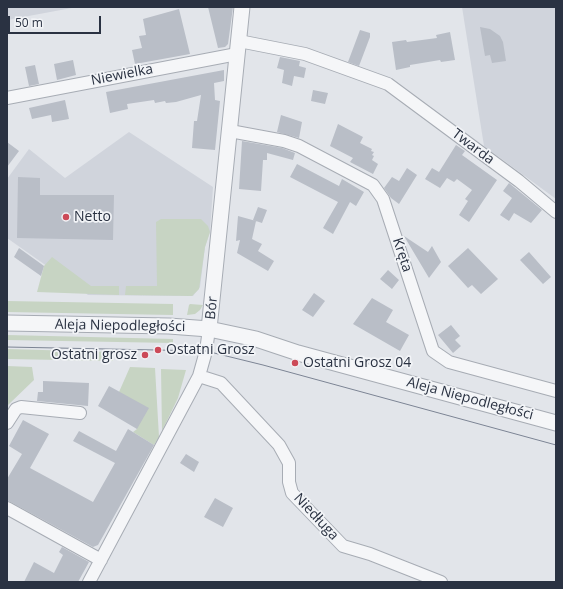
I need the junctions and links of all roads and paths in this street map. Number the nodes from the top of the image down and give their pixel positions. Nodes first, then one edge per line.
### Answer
1 (242, 7) edge
2 (238, 47) junction
3 (7, 98) edge
4 (230, 130) junction
5 (556, 212) edge
6 (7, 323) edge
7 (209, 330) junction
8 (199, 376) junction
9 (556, 391) edge
10 (80, 413) dead end
11 (7, 423) edge
12 (556, 423) edge
13 (7, 508) edge
14 (101, 560) junction
15 (89, 582) edge
16 (441, 582) edge

1 - 2 street, Bór
2 - 3 street, Niewielka
2 - 4 street, Bór
2 - 5 street, Twarda
4 - 7 street, Bór
4 - 9 street, Kręta
6 - 7 street, Aleja Niepodległości
7 - 8 street, Bór
7 - 12 street, Aleja Niepodległości
8 - 14 street, Bór
8 - 16 street, Niedługa
10 - 11 street
13 - 14 street
14 - 15 street, Bór

